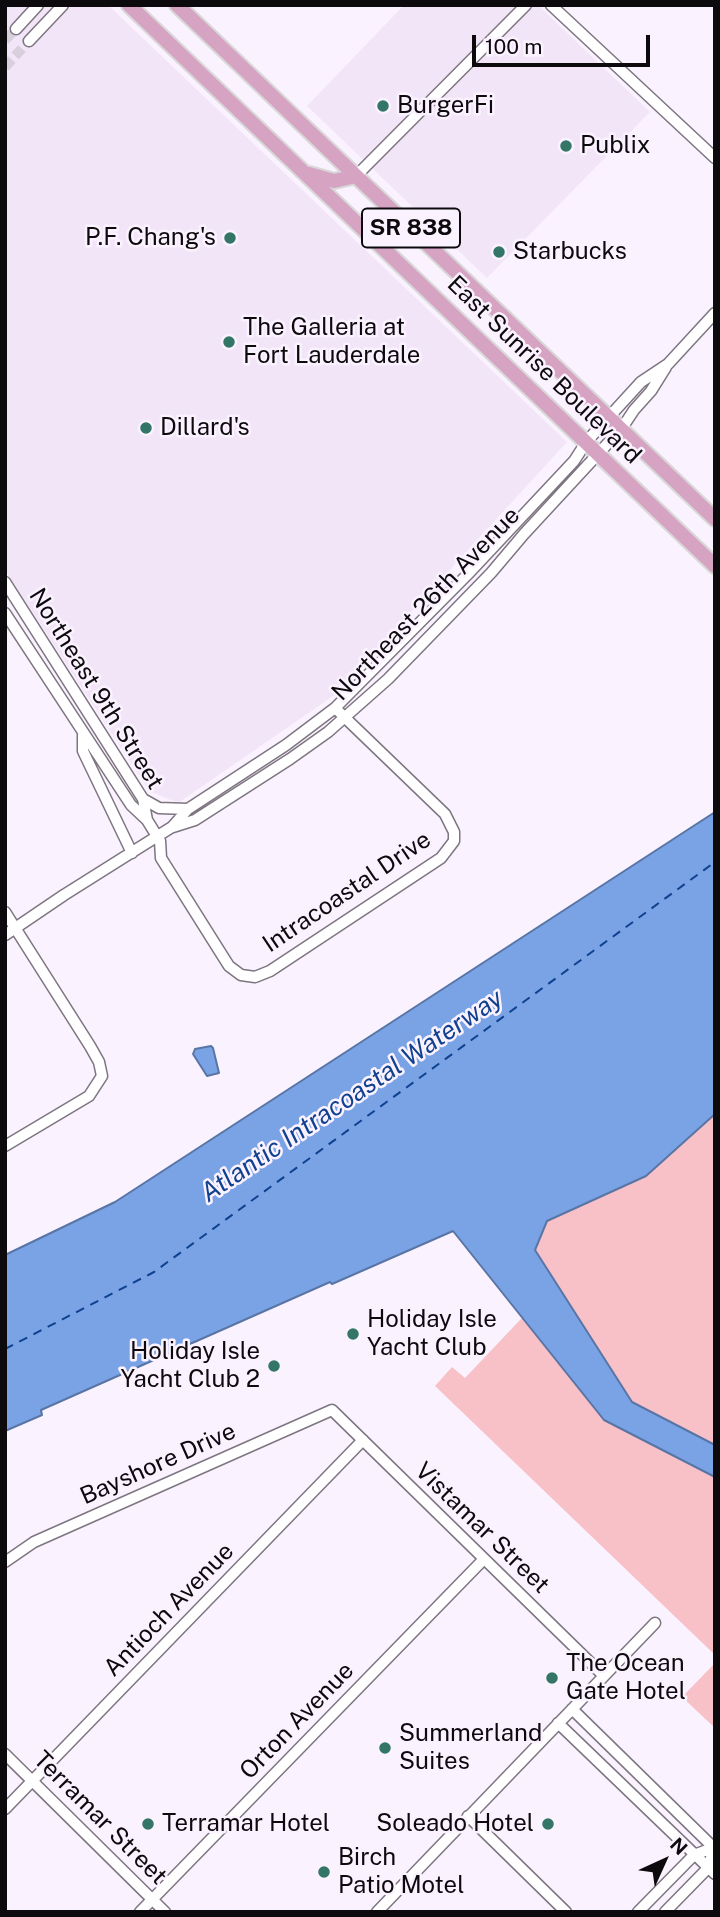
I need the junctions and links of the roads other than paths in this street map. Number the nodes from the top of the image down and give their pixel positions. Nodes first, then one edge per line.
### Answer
1 (38, 5) edge
2 (63, 5) edge
3 (129, 5) edge
4 (177, 5) edge
5 (526, 5) edge
6 (551, 5) edge
7 (16, 29) tunnel mouth
8 (29, 41) tunnel mouth
9 (715, 158) edge
10 (305, 173) junction
11 (356, 176) junction
12 (715, 313) edge
13 (668, 364) junction
14 (610, 417) junction
15 (622, 428) junction
16 (587, 442) junction
17 (599, 453) junction
18 (715, 519) edge
19 (712, 561) edge
20 (5, 582) edge
21 (5, 613) edge
22 (335, 708) junction
23 (345, 718) junction
24 (83, 734) junction
25 (143, 799) junction
26 (188, 809) junction
27 (148, 820) junction
28 (172, 827) junction
29 (158, 836) junction
30 (132, 853) junction
31 (5, 912) edge
32 (16, 929) junction
33 (5, 935) edge
34 (247, 977) joint
35 (5, 1146) edge
36 (332, 1410) joint
37 (363, 1440) junction
38 (484, 1559) junction
39 (5, 1562) edge
40 (655, 1623) dead end
41 (604, 1676) junction
42 (572, 1709) junction
43 (558, 1723) junction
44 (5, 1754) edge
45 (642, 1778) junction
46 (33, 1780) junction
47 (629, 1792) junction
48 (5, 1809) edge
49 (468, 1816) junction
50 (714, 1848) edge
51 (694, 1855) junction
52 (711, 1871) edge
53 (152, 1899) junction
54 (140, 1912) edge
55 (165, 1912) edge
56 (377, 1912) edge
57 (566, 1912) edge
58 (638, 1912) edge
59 (665, 1912) edge

1 - 7 street
2 - 8 street
3 - 10 main road, East Sunrise Boulevard / SR 838
4 - 11 main road, East Sunrise Boulevard / SR 838
5 - 11 street
6 - 9 street
10 - 11 main road
10 - 16 main road, East Sunrise Boulevard / SR 838
11 - 14 main road, East Sunrise Boulevard / SR 838
12 - 13 street
13 - 14 street, Northeast 26th Avenue
13 - 15 street, Northeast 26th Avenue
14 - 15 main road, East Sunrise Boulevard / SR 838
14 - 16 street, Northeast 26th Avenue
15 - 17 street, Northeast 26th Avenue
15 - 18 main road, East Sunrise Boulevard / SR 838
16 - 17 main road, East Sunrise Boulevard / SR 838
16 - 22 street, Northeast 26th Avenue
17 - 19 main road, East Sunrise Boulevard / SR 838
17 - 23 street, Northeast 26th Avenue
20 - 25 street, Northeast 9th Street
21 - 24 street, Northeast 9th Street
22 - 23 street, Intracoastal Drive
22 - 26 street, Northeast 26th Avenue
23 - 28 street, Northeast 26th Avenue
23 - 34 street, Intracoastal Drive
24 - 27 street, Northeast 9th Street
24 - 30 street, Northeast 9th Street
25 - 26 street
25 - 27 street, Northeast 9th Street
26 - 28 street, Northeast 26th Avenue
27 - 29 street, Northeast 9th Street
28 - 29 street, Northeast 26th Avenue
29 - 30 street, Northeast 26th Avenue
29 - 34 street, Northeast 9th Street
30 - 32 street, Northeast 26th Avenue
31 - 32 street
32 - 33 street, Northeast 26th Avenue
32 - 35 street
36 - 37 street, Vistamar Street
36 - 39 street, Bayshore Drive
37 - 38 street, Vistamar Street
37 - 46 street, Antioch Avenue
38 - 41 street, Vistamar Street
38 - 53 street, Orton Avenue
40 - 41 street
41 - 42 street
42 - 43 street
42 - 45 street
43 - 47 street
43 - 49 street
44 - 46 street, Terramar Street
45 - 47 street
45 - 50 street
46 - 48 street, Antioch Avenue
46 - 53 street, Terramar Street
47 - 51 street
49 - 56 street
49 - 57 street
50 - 51 street
50 - 52 street
51 - 52 street
51 - 58 street
52 - 59 street
53 - 54 street, Orton Avenue
53 - 55 street, Terramar Street

